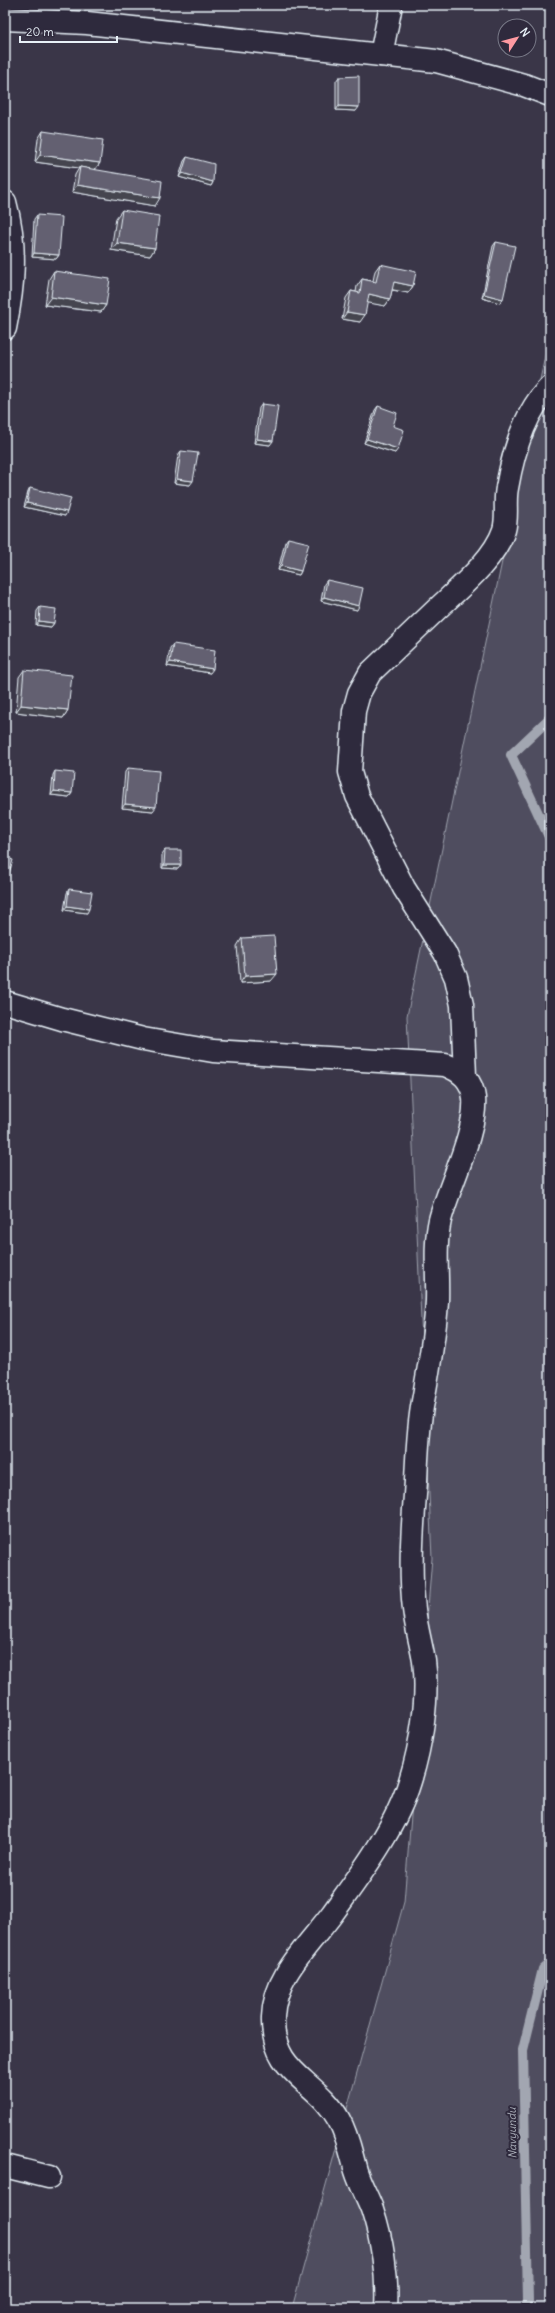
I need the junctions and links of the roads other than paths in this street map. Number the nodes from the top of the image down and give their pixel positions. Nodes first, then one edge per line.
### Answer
1 (391, 5) edge
2 (5, 19) edge
3 (381, 55) junction
4 (550, 95) edge
5 (5, 202) edge
6 (5, 328) edge
7 (550, 387) edge
8 (5, 1002) edge
9 (465, 1076) junction
10 (5, 2166) edge
11 (48, 2177) dead end
12 (386, 2308) edge

1 - 3 street
2 - 3 street
3 - 4 street
5 - 6 street
7 - 9 street
8 - 9 street
9 - 12 street
10 - 11 street

